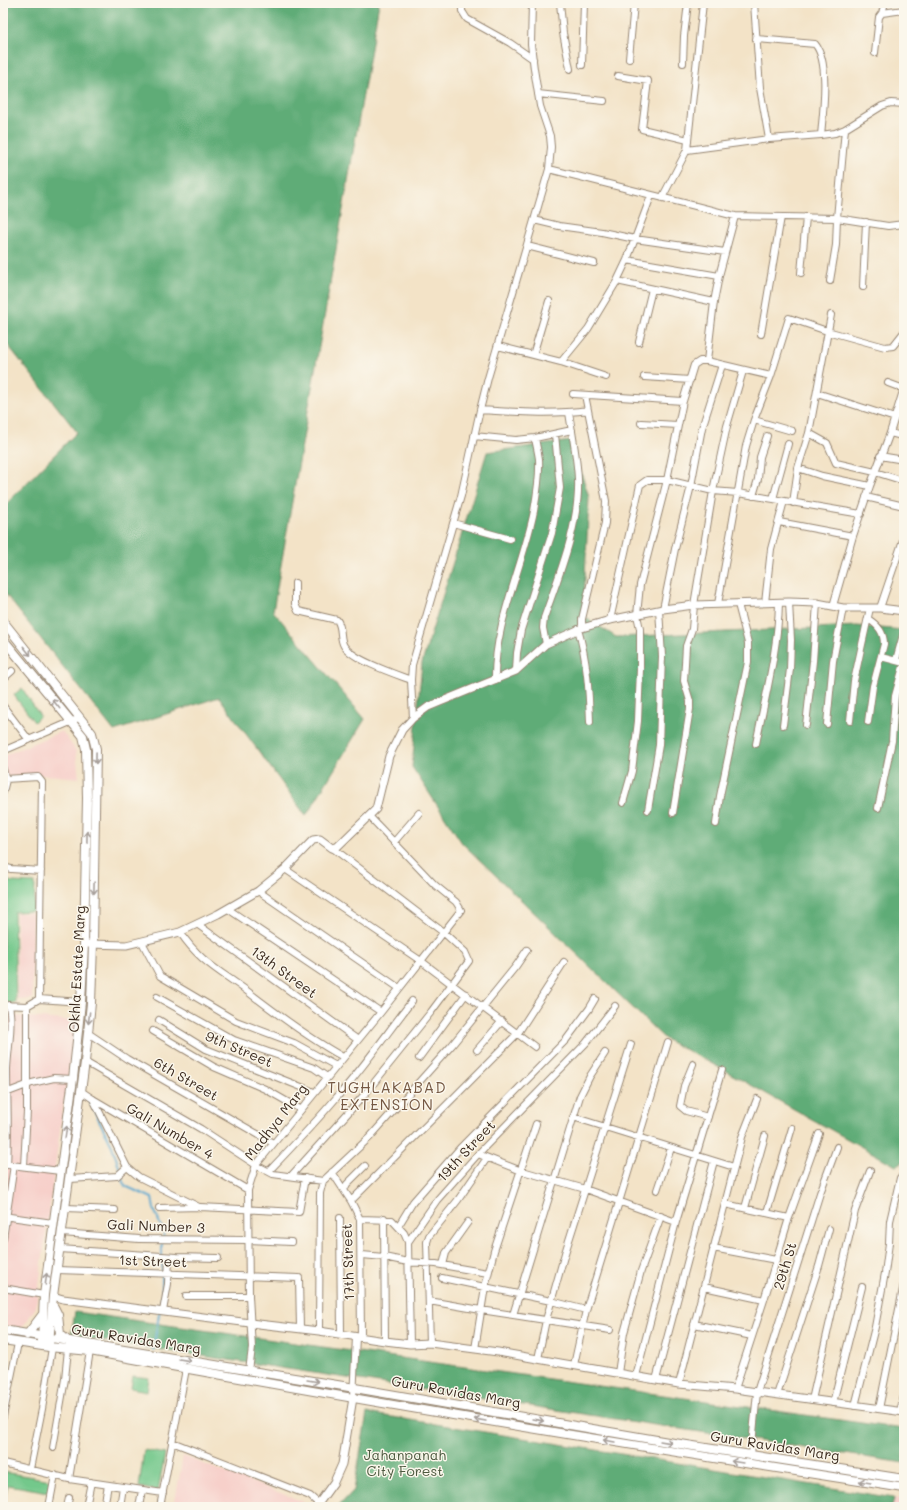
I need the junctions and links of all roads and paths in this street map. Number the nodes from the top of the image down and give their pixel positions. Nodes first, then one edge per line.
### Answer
1 (462, 3) edge
2 (532, 3) edge
3 (560, 3) edge
4 (584, 3) edge
5 (634, 3) edge
6 (688, 3) edge
7 (703, 3) edge
8 (754, 3) edge
9 (885, 3) edge
10 (904, 10) edge
11 (882, 13) junction
12 (756, 39) junction
13 (874, 53) dead end
14 (533, 59) junction
15 (629, 59) dead end
16 (683, 62) dead end
17 (582, 65) dead end
18 (570, 68) dead end
19 (618, 76) dead end
20 (538, 94) junction
21 (604, 101) dead end
22 (904, 104) edge
23 (845, 129) junction
24 (821, 135) junction
25 (768, 139) junction
26 (688, 140) junction
27 (687, 150) junction
28 (548, 169) junction
29 (651, 196) junction
30 (662, 198) junction
31 (735, 216) junction
32 (781, 217) junction
33 (806, 217) junction
34 (837, 218) junction
35 (534, 220) junction
36 (866, 222) junction
37 (904, 224) edge
38 (635, 239) junction
39 (527, 246) junction
40 (725, 252) junction
41 (627, 260) junction
42 (594, 263) dead end
43 (801, 273) dead end
44 (719, 276) junction
45 (617, 281) junction
46 (830, 281) dead end
47 (863, 287) dead end
48 (652, 289) junction
49 (549, 301) dead end
50 (714, 302) junction
51 (830, 315) dead end
52 (827, 331) junction
53 (904, 332) edge
54 (761, 334) dead end
55 (639, 342) dead end
56 (498, 346) junction
57 (533, 355) junction
58 (707, 361) junction
59 (561, 362) junction
60 (722, 365) junction
61 (743, 371) junction
62 (771, 376) junction
63 (606, 377) dead end
64 (644, 377) dead end
65 (690, 380) junction
66 (888, 383) dead end
67 (904, 388) edge
68 (817, 393) junction
69 (573, 394) dead end
70 (585, 395) junction
71 (683, 401) junction
72 (480, 410) junction
73 (588, 410) junction
74 (569, 412) junction
75 (894, 418) junction
76 (754, 420) junction
77 (640, 423) dead end
78 (678, 425) junction
79 (572, 430) junction
80 (792, 431) dead end
81 (809, 433) junction
82 (555, 434) junction
83 (890, 434) junction
84 (474, 436) junction
85 (767, 436) dead end
86 (902, 436) dead end
87 (534, 438) junction
88 (788, 444) dead end
89 (880, 456) junction
90 (904, 460) edge
91 (798, 468) junction
92 (875, 472) junction
93 (667, 480) junction
94 (904, 480) edge
95 (691, 486) junction
96 (870, 486) junction
97 (713, 491) junction
98 (738, 493) junction
99 (754, 496) junction
100 (866, 496) junction
101 (773, 499) junction
102 (784, 501) junction
103 (794, 503) junction
104 (904, 506) edge
105 (861, 514) junction
106 (779, 522) junction
107 (453, 523) junction
108 (853, 536) junction
109 (904, 537) edge
110 (510, 539) dead end
111 (295, 583) dead end
112 (789, 602) junction
113 (764, 603) junction
114 (779, 603) junction
115 (817, 603) junction
116 (718, 604) junction
117 (738, 604) junction
118 (694, 606) junction
119 (833, 606) junction
120 (843, 608) junction
121 (870, 608) junction
122 (880, 608) junction
123 (661, 610) junction
124 (904, 611) edge
125 (637, 615) junction
126 (868, 619) junction
127 (610, 620) junction
128 (3, 621) edge
129 (580, 629) junction
130 (904, 631) edge
131 (3, 638) edge
132 (546, 644) junction
133 (881, 657) junction
134 (896, 660) junction
135 (12, 671) dead end
136 (516, 671) junction
137 (3, 679) edge
138 (410, 680) junction
139 (495, 680) junction
140 (3, 706) edge
141 (78, 717) junction
142 (413, 718) junction
143 (850, 721) dead end
144 (71, 722) junction
145 (590, 722) dead end
146 (868, 722) dead end
147 (827, 724) dead end
148 (783, 725) dead end
149 (806, 725) dead end
150 (29, 740) junction
151 (756, 744) dead end
152 (3, 752) edge
153 (3, 769) edge
154 (6, 778) junction
155 (3, 792) edge
156 (624, 803) dead end
157 (878, 808) dead end
158 (648, 810) dead end
159 (419, 813) dead end
160 (673, 813) dead end
161 (369, 816) junction
162 (716, 824) dead end
163 (394, 842) junction
164 (334, 848) junction
165 (3, 867) edge
166 (285, 869) junction
167 (41, 870) junction
168 (258, 891) junction
169 (228, 909) junction
170 (197, 924) junction
171 (180, 932) junction
172 (443, 932) junction
173 (142, 942) junction
174 (89, 944) junction
175 (526, 950) dead end
176 (421, 961) junction
177 (564, 962) dead end
178 (451, 984) junction
179 (400, 988) junction
180 (466, 994) junction
181 (157, 997) dead end
182 (39, 999) junction
183 (595, 999) dead end
184 (412, 1001) dead end
185 (81, 1002) junction
186 (6, 1005) edge
187 (27, 1006) junction
188 (483, 1006) junction
189 (615, 1006) dead end
190 (381, 1012) junction
191 (159, 1020) dead end
192 (502, 1021) junction
193 (153, 1031) dead end
194 (88, 1033) junction
195 (518, 1033) junction
196 (358, 1040) junction
197 (668, 1042) dead end
198 (632, 1044) dead end
199 (535, 1047) dead end
200 (477, 1050) dead end
201 (605, 1053) dead end
202 (342, 1057) junction
203 (419, 1058) dead end
204 (85, 1062) junction
205 (693, 1064) dead end
206 (336, 1066) junction
207 (722, 1070) dead end
208 (327, 1077) junction
209 (73, 1080) junction
210 (27, 1085) junction
211 (81, 1091) junction
212 (314, 1092) junction
213 (5, 1093) edge
214 (93, 1099) junction
215 (757, 1099) dead end
216 (300, 1109) junction
217 (573, 1117) junction
218 (708, 1117) junction
219 (536, 1124) dead end
220 (606, 1127) junction
221 (792, 1128) dead end
222 (819, 1134) dead end
223 (765, 1136) dead end
224 (639, 1138) junction
225 (273, 1143) junction
226 (838, 1147) dead end
227 (672, 1148) junction
228 (478, 1154) junction
229 (696, 1156) junction
230 (487, 1158) junction
231 (714, 1161) junction
232 (8, 1165) edge
233 (256, 1165) junction
234 (24, 1166) junction
235 (127, 1166) junction
236 (365, 1166) dead end
237 (734, 1167) junction
238 (520, 1170) junction
239 (60, 1171) junction
240 (870, 1171) dead end
241 (269, 1172) junction
242 (332, 1172) junction
243 (291, 1176) junction
244 (305, 1178) junction
245 (900, 1178) dead end
246 (70, 1179) junction
247 (323, 1181) junction
248 (554, 1181) junction
249 (585, 1189) junction
250 (248, 1190) junction
251 (344, 1190) junction
252 (657, 1190) dead end
253 (351, 1201) junction
254 (619, 1202) junction
255 (725, 1204) junction
256 (200, 1207) junction
257 (66, 1208) junction
258 (158, 1208) dead end
259 (745, 1208) junction
260 (248, 1209) junction
261 (114, 1210) dead end
262 (767, 1212) junction
263 (661, 1216) junction
264 (4, 1217) edge
265 (340, 1218) dead end
266 (384, 1218) junction
267 (789, 1218) junction
268 (360, 1219) junction
269 (468, 1222) dead end
270 (676, 1222) junction
271 (53, 1223) junction
272 (399, 1225) junction
273 (829, 1229) dead end
274 (62, 1233) junction
275 (3, 1239) edge
276 (248, 1240) junction
277 (291, 1242) dead end
278 (408, 1242) junction
279 (713, 1248) junction
280 (60, 1250) junction
281 (362, 1255) junction
282 (170, 1257) junction
283 (384, 1257) junction
284 (218, 1258) dead end
285 (776, 1260) junction
286 (408, 1262) junction
287 (427, 1263) junction
288 (443, 1265) junction
289 (57, 1270) junction
290 (488, 1273) junction
291 (169, 1274) junction
292 (249, 1276) junction
293 (442, 1278) dead end
294 (904, 1284) edge
295 (485, 1286) junction
296 (704, 1287) junction
297 (862, 1287) dead end
298 (3, 1288) edge
299 (520, 1294) junction
300 (44, 1295) junction
301 (53, 1296) junction
302 (186, 1296) dead end
303 (249, 1296) junction
304 (764, 1300) junction
305 (430, 1301) junction
306 (551, 1301) junction
307 (53, 1307) junction
308 (481, 1310) junction
309 (586, 1310) junction
310 (163, 1311) junction
311 (42, 1314) junction
312 (514, 1315) junction
313 (546, 1320) junction
314 (250, 1324) junction
315 (694, 1324) junction
316 (582, 1326) junction
317 (300, 1328) junction
318 (3, 1330) edge
319 (610, 1330) dead end
320 (319, 1331) junction
321 (341, 1334) junction
322 (27, 1335) junction
323 (752, 1336) junction
324 (359, 1337) junction
325 (46, 1338) junction
326 (3, 1340) edge
327 (385, 1341) junction
328 (18, 1342) junction
329 (430, 1343) junction
330 (410, 1344) junction
331 (68, 1345) junction
332 (47, 1347) junction
333 (475, 1349) junction
334 (90, 1351) junction
335 (538, 1359) junction
336 (574, 1365) junction
337 (186, 1369) junction
338 (249, 1371) junction
339 (618, 1373) junction
340 (636, 1376) junction
341 (656, 1380) junction
342 (679, 1384) junction
343 (354, 1388) junction
344 (735, 1389) junction
345 (757, 1392) junction
346 (777, 1395) junction
347 (904, 1396) edge
348 (353, 1398) junction
349 (812, 1400) junction
350 (833, 1403) junction
351 (855, 1406) junction
352 (879, 1409) junction
353 (902, 1412) edge
354 (3, 1417) edge
355 (172, 1442) junction
356 (53, 1448) dead end
357 (751, 1455) junction
358 (3, 1463) edge
359 (30, 1469) junction
360 (55, 1475) junction
361 (69, 1479) junction
362 (904, 1479) edge
363 (91, 1482) junction
364 (108, 1484) junction
365 (123, 1487) junction
366 (904, 1488) edge
367 (142, 1490) junction
368 (163, 1493) junction
369 (69, 1498) dead end
370 (318, 1506) edge
371 (49, 1507) edge
372 (67, 1507) edge
373 (86, 1507) edge
374 (104, 1507) edge
375 (120, 1507) edge
376 (139, 1507) edge
377 (160, 1507) edge

1 - 14 street
2 - 14 street
3 - 18 street
4 - 17 street
5 - 15 street
6 - 16 street
7 - 26 street
8 - 12 street
9 - 11 street
10 - 11 street
11 - 13 street
12 - 24 street
12 - 25 street
14 - 20 street
19 - 26 street
20 - 21 street
20 - 28 street
22 - 23 street
23 - 24 street
23 - 34 street
24 - 25 street
25 - 27 street
26 - 27 street
27 - 30 street
28 - 29 street
28 - 35 street
29 - 30 street
29 - 38 street
30 - 31 street
31 - 32 street
31 - 40 street
32 - 33 street
32 - 54 street
33 - 34 street
33 - 43 street
34 - 36 street
34 - 46 street
35 - 38 street
35 - 39 street
36 - 37 street
36 - 47 street
38 - 40 street
38 - 41 street
39 - 42 street
39 - 56 street
40 - 44 street
41 - 44 street
41 - 45 street
44 - 50 street
45 - 48 street
45 - 59 street
48 - 50 street
48 - 55 street
49 - 57 street
50 - 58 street
51 - 52 street
52 - 53 street
52 - 62 street
52 - 68 street
56 - 57 street
56 - 72 street
57 - 59 street
58 - 60 street
58 - 65 street
59 - 63 street
60 - 61 street
60 - 95 street
61 - 62 street
61 - 97 street
62 - 76 street
64 - 65 street
65 - 71 street
66 - 67 street
67 - 75 street
68 - 75 street
68 - 81 street
69 - 70 street
70 - 71 street
70 - 73 street
71 - 78 street
72 - 74 street
72 - 84 street
73 - 74 street
73 - 129 street
74 - 79 street
75 - 83 street
76 - 80 street
76 - 98 street
77 - 78 street
78 - 93 street
79 - 82 street
79 - 132 street
81 - 91 street
81 - 92 street
82 - 87 street
82 - 136 street
83 - 86 street
83 - 89 street
84 - 87 street
84 - 107 street
85 - 99 street
87 - 139 street
88 - 101 street
89 - 90 street
89 - 92 street
91 - 96 street
91 - 103 street
92 - 94 street
92 - 96 street
93 - 95 street
93 - 125 street
93 - 127 street
95 - 97 street
95 - 123 street
96 - 100 street
97 - 98 street
97 - 118 street
98 - 99 street
98 - 116 street
99 - 101 street
100 - 104 street
100 - 105 street
101 - 102 street
102 - 103 street
102 - 106 street
103 - 105 street
105 - 108 street
106 - 108 street
106 - 113 street
107 - 110 street
107 - 138 street
108 - 119 street
109 - 122 street
111 - 138 street
112 - 114 street
112 - 115 street
112 - 148 street
113 - 114 street
113 - 117 street
114 - 151 street
115 - 119 street
115 - 149 street
116 - 117 street
116 - 118 street
117 - 162 street
118 - 123 street
118 - 160 street
119 - 120 street
120 - 121 street
120 - 147 street
121 - 122 street
121 - 126 street
122 - 124 street
123 - 125 street
123 - 158 street
125 - 127 street
125 - 156 street
126 - 133 street
126 - 143 street
127 - 129 street
128 -> 141 main road, Okhla Estate Marg
129 - 132 street
129 - 145 street
130 - 134 street
144 -> 131 main road, Okhla Estate Marg
132 - 136 street
133 - 134 street
133 - 146 street
134 - 157 street
135 - 137 street
136 - 139 street
138 - 142 street
139 - 142 street
140 - 150 street
141 - 144 street
141 -> 174 main road, Okhla Estate Marg
142 - 161 street
144 - 150 street
174 -> 144 main road, Okhla Estate Marg
150 - 152 street
153 - 154 street
154 - 155 street
154 - 167 street
159 - 163 street
161 - 163 street
161 - 164 street
163 - 172 street, Madhya Marg
164 - 166 street
164 - 172 street
165 - 167 street
166 - 168 street
166 - 176 street
167 - 182 street
168 - 169 street
168 - 179 street
169 - 170 street
169 - 190 street
170 - 171 street
170 - 196 street, 13th Street
171 - 173 street
171 - 202 street
172 - 176 street, Madhya Marg
172 - 178 street
173 - 174 street
173 - 206 street
174 - 185 main road, Okhla Estate Marg
174 -> 194 main road, Okhla Estate Marg
175 - 188 street
176 - 178 street
176 - 179 street, Madhya Marg
177 - 195 street
178 - 180 street
178 - 243 street
179 - 190 street, Madhya Marg
180 - 188 street
180 - 203 street
181 - 208 street
182 - 185 street
182 - 187 street
183 - 272 street
184 - 241 street
185 - 209 main road, Okhla Estate Marg
186 - 187 street
186 - 213 street
187 - 210 street
188 - 192 street
188 - 242 street
189 - 228 street, 19th Street
190 - 196 street, Madhya Marg
191 - 212 street, 9th Street
192 - 195 street
192 - 200 street
193 - 216 street
194 - 204 main road, Okhla Estate Marg
194 - 225 street, 6th Street
195 - 199 street
195 - 253 street
196 - 202 street, Madhya Marg
197 - 224 street
198 - 220 street
201 - 217 street
202 - 206 street, Madhya Marg
204 - 211 main road, Okhla Estate Marg
204 - 233 street
205 - 218 street
206 - 208 street, Madhya Marg
207 - 218 street
208 - 212 street, Madhya Marg
209 - 210 street
239 -> 209 main road, Okhla Estate Marg
210 - 213 street
210 - 234 street
211 - 214 street, Gali Number 4
211 - 246 main road, Okhla Estate Marg
212 - 216 street, Madhya Marg
213 - 232 street
214 - 235 street
214 - 250 street, Gali Number 4
215 - 237 street
216 - 225 street, Madhya Marg
217 - 220 street
217 - 248 street
218 - 229 street
219 - 238 street
220 - 224 street
220 - 249 street
221 - 262 street
222 - 267 street
223 - 259 street
224 - 227 street
224 - 254 street
225 - 233 street, Madhya Marg
226 - 345 street, 29th St
227 - 229 street
227 - 252 street
228 - 230 street
228 - 278 street, 19th Street
229 - 231 street
229 - 270 street
230 - 238 street
230 - 287 street
231 - 237 street
231 - 341 street
232 - 234 street
232 - 264 street
233 - 241 street
233 - 250 street, Madhya Marg
234 - 239 street
235 - 246 street
235 - 256 street
236 - 251 street
237 - 255 street
238 - 248 street
238 - 290 street
239 - 271 main road, Okhla Estate Marg
240 - 349 street
241 - 243 street
242 - 247 street
242 - 251 street, 17th Street
243 - 244 street
244 - 247 street
244 - 260 street
245 - 351 street
246 - 257 main road, Okhla Estate Marg
247 - 320 street
248 - 249 street
248 - 299 street
249 - 254 street
249 - 306 street
250 - 260 street, Madhya Marg
251 - 253 street, 17th Street
253 - 268 street, 17th Street
254 - 263 street
254 - 309 street
255 - 259 street
255 - 279 street
256 - 258 street
256 - 260 street
257 - 261 street
257 - 274 main road, Okhla Estate Marg
259 - 262 street
260 - 276 street, Madhya Marg
262 - 267 street
263 - 270 street
263 - 339 street
264 - 271 street
264 - 275 street
265 - 321 street
266 - 268 street
266 - 272 street
266 - 283 street
267 - 285 street
268 - 281 street, 17th Street
269 - 288 street
270 - 340 street
300 -> 271 main road, Okhla Estate Marg
272 - 278 street
273 - 346 street
274 - 276 street, Gali Number 3
274 - 280 main road, Okhla Estate Marg
276 - 277 street, Gali Number 3
276 - 292 street, Madhya Marg
278 - 286 street
279 - 285 street
279 - 296 street
280 - 282 street
280 - 289 main road, Okhla Estate Marg
281 - 283 street
281 - 324 street, 17th Street
282 - 284 street
282 - 291 street
283 - 286 street
283 - 327 street
285 - 304 street
286 - 287 street
286 - 330 street
287 - 288 street
287 - 305 street
288 - 290 street
289 - 291 street, 1st Street
289 - 301 main road, Okhla Estate Marg
290 - 295 street
291 - 292 street, 1st Street
291 - 310 street
292 - 303 street, Madhya Marg
292 - 317 street, 1st Street
293 - 295 street
294 - 352 street
295 - 299 street
295 - 308 street
296 - 304 street
296 - 315 street
297 - 350 street
298 - 300 street
299 - 306 street
299 - 312 street
300 - 311 main road, Okhla Estate Marg
301 - 307 main road, Okhla Estate Marg
301 - 310 street
302 - 303 street
303 - 314 street, Madhya Marg
304 - 323 street
305 - 308 street
305 - 329 street
306 - 309 street
306 - 313 street
307 - 325 main road, Okhla Estate Marg
307 - 331 main road
308 - 312 street
308 - 333 street
309 - 316 street
310 - 314 street
311 - 322 main road
311 - 325 main road, Okhla Estate Marg
312 - 313 street
313 - 316 street
313 - 335 street
314 - 317 street
314 - 338 street, Madhya Marg
315 - 323 street
315 - 342 street
316 - 319 street
316 - 336 street
317 - 320 street
318 - 322 main road, Guru Ravidas Marg
320 - 321 street
321 - 324 street
322 - 325 main road, Guru Ravidas Marg
323 - 344 street
324 - 327 street
324 - 343 street, 17th Street
325 - 331 main road, Guru Ravidas Marg
325 - 332 main road, Okhla Estate Marg
326 - 328 main road, Guru Ravidas Marg
327 - 330 street
328 - 332 main road, Guru Ravidas Marg
328 - 354 street
329 - 330 street
329 - 333 street
331 - 332 main road, Guru Ravidas Marg
331 - 334 main road, Guru Ravidas Marg
331 -> 338 main road, Guru Ravidas Marg
331 - 356 street
332 - 359 street
333 - 335 street
334 - 337 main road, Guru Ravidas Marg
334 - 361 street
335 - 336 street
336 - 339 street
337 - 348 main road, Guru Ravidas Marg
337 - 355 street
338 -> 343 main road, Guru Ravidas Marg
339 - 340 street
340 - 341 street
341 - 342 street
342 - 344 street
343 - 348 street, 17th Street
343 -> 357 main road, Guru Ravidas Marg
344 - 345 street
345 - 346 street
345 - 357 street, 29th St
346 - 349 street
347 - 353 street
366 -> 348 main road, Guru Ravidas Marg
348 - 370 street
349 - 350 street
350 - 351 street
351 - 352 street
352 - 353 street
355 - 368 street
355 - 370 street
357 - 362 main road, Guru Ravidas Marg
358 - 359 street
359 - 360 street
360 - 361 street
360 - 371 street
361 - 363 street
363 - 364 street
363 - 373 street
364 - 365 street
364 - 374 street
365 - 367 street
365 - 375 street
367 - 368 street
367 - 376 street
368 - 377 street
369 - 372 street

